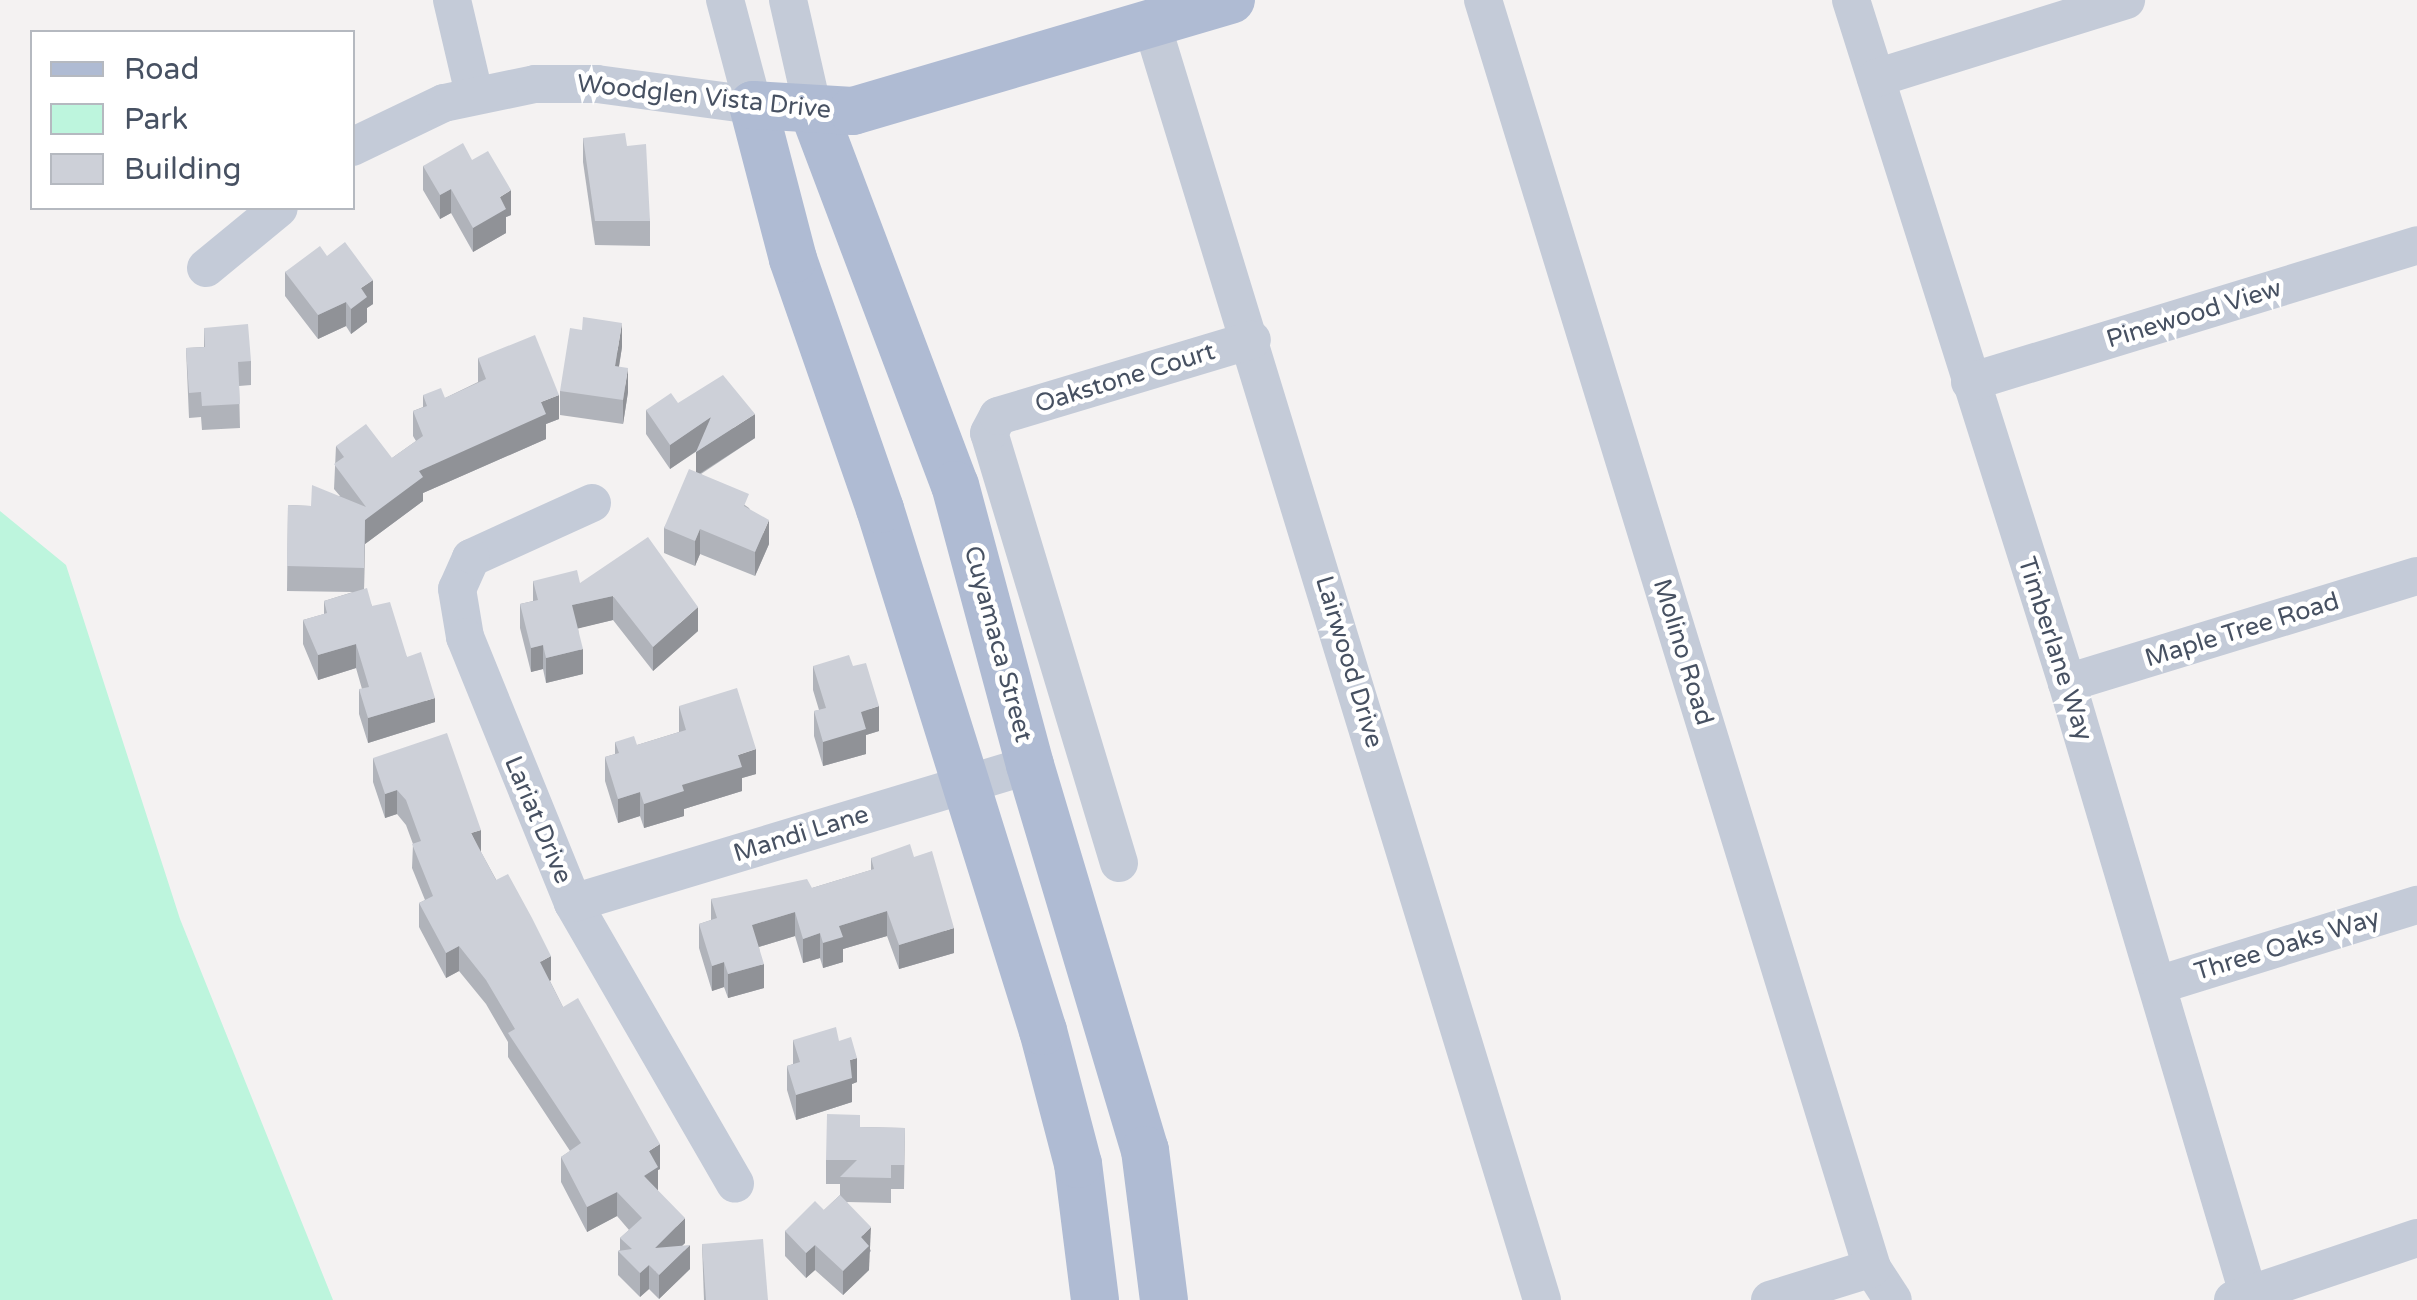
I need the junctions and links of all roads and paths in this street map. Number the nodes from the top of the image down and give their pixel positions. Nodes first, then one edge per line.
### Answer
1 (452, 0) edge
2 (725, 0) edge
3 (788, 0) edge
4 (1231, 0) edge
5 (1482, 0) edge
6 (1851, 0) edge
7 (2126, 0) edge
8 (1152, 24) junction
9 (1876, 78) junction
10 (474, 94) junction
11 (753, 105) junction
12 (814, 110) junction
13 (355, 145) edge
14 (277, 210) edge
15 (2417, 245) edge
16 (206, 268) dead end
17 (1252, 340) junction
18 (1970, 382) junction
19 (592, 503) dead end
20 (2417, 576) edge
21 (2067, 684) junction
22 (1030, 765) junction
23 (964, 787) junction
24 (1119, 864) dead end
25 (573, 903) junction
26 (2417, 905) edge
27 (2158, 985) junction
28 (735, 1184) dead end
29 (2417, 1238) edge
30 (1872, 1268) junction
31 (2243, 1297) edge
32 (1095, 1300) edge
33 (1164, 1300) edge
34 (1542, 1300) edge
35 (1770, 1300) edge
36 (1893, 1300) edge

1 - 10 street
2 - 11 street
3 - 12 street, Cuyamaca Street
4 - 8 main road, Woodglen Vista Drive
5 - 30 street, Molino Road
6 - 9 street, Timberlane Way
7 - 9 street
8 - 12 main road, Woodglen Vista Drive
8 - 17 street, Lairwood Drive
9 - 18 street, Timberlane Way
10 - 11 street, Woodglen Vista Drive
10 - 13 street, Woodglen Vista Drive
11 - 12 main road, Woodglen Vista Drive
11 - 23 main road
12 - 22 main road, Cuyamaca Street
14 - 16 street
15 - 18 street, Pinewood View
17 - 24 street, Oakstone Court
17 - 34 street, Lairwood Drive
18 - 21 street, Timberlane Way
19 - 25 street, Lariat Drive
20 - 21 street, Maple Tree Road
21 - 27 street, Timberlane Way
22 - 23 street, Mandi Lane
22 - 33 main road, Cuyamaca Street
23 - 25 street, Mandi Lane
23 - 32 main road
25 - 28 street, Lariat Drive
26 - 27 street, Three Oaks Way
27 - 31 street, Timberlane Way
29 - 31 street
30 - 35 street
30 - 36 street, Molino Road

